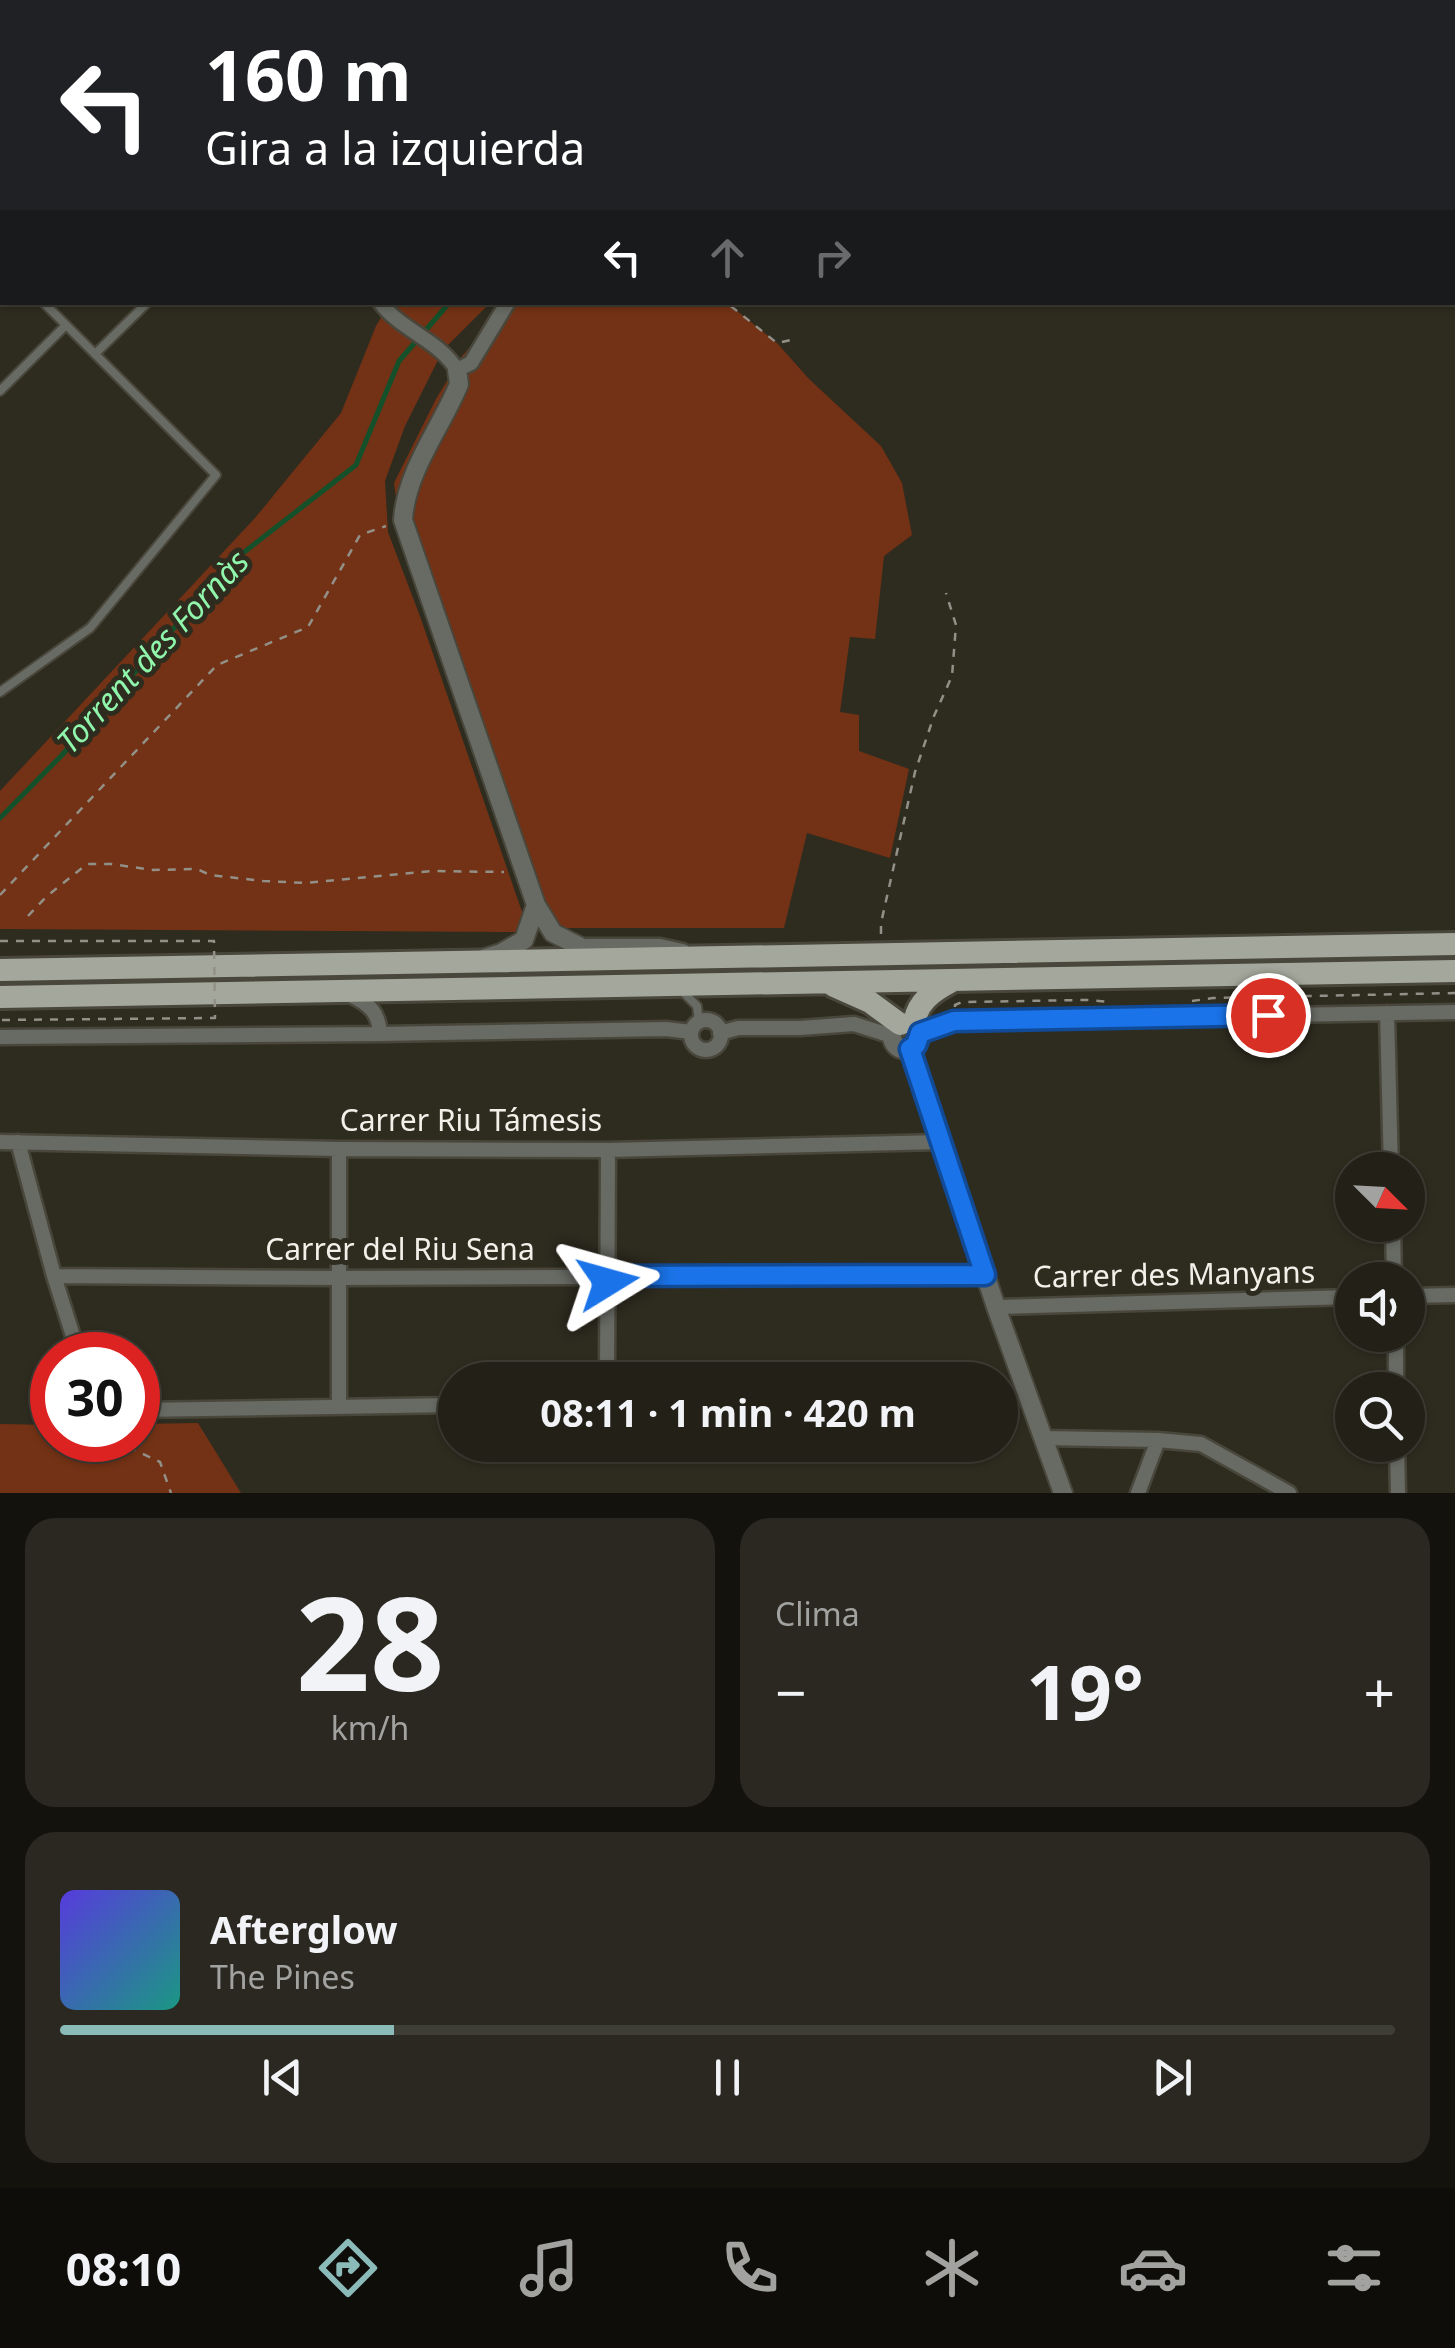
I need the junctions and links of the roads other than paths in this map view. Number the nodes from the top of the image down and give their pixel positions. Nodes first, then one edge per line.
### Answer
1 (46, 305) edge
2 (145, 305) edge
3 (381, 305) edge
4 (506, 305) edge
5 (66, 325) junction
6 (95, 354) junction
7 (457, 370) junction
8 (0, 391) edge
9 (0, 692) edge
10 (536, 905) junction
11 (1455, 944) edge
12 (579, 946) joint
13 (714, 957) junction
14 (474, 961) junction
15 (0, 970) edge
16 (1455, 971) edge
17 (952, 980) junction
18 (826, 982) junction
19 (673, 984) junction
20 (340, 991) junction
21 (0, 997) edge
22 (1455, 1012) edge
23 (1386, 1013) junction
24 (695, 1027) junction
25 (720, 1033) junction
26 (907, 1033) junction
27 (380, 1034) junction
28 (0, 1037) edge
29 (0, 1142) edge
30 (18, 1142) junction
31 (941, 1142) junction
32 (339, 1148) junction
33 (608, 1150) junction
34 (1391, 1152) edge
35 (985, 1275) junction
36 (54, 1276) junction
37 (608, 1276) junction
38 (339, 1278) junction
39 (1455, 1295) edge
40 (1425, 1296) edge
41 (1335, 1298) edge
42 (996, 1307) junction
43 (72, 1332) edge
44 (607, 1362) edge
45 (438, 1405) edge
46 (339, 1406) junction
47 (160, 1410) edge
48 (1044, 1438) junction
49 (1158, 1440) junction
50 (1397, 1462) edge
51 (1063, 1493) edge
52 (1138, 1493) edge
53 (1289, 1493) edge
54 (1398, 1493) edge

1 - 5 lane
2 - 6 lane
3 - 7 street
4 - 7 street
5 - 6 lane
5 - 8 lane
6 - 9 lane
7 - 10 street
10 - 12 street
10 - 14 street
11 - 13 main road
12 - 13 street
13 - 14 main road
14 - 15 main road
16 - 17 main road
17 - 18 main road
17 - 26 main road
18 - 19 main road
18 - 26 main road
19 - 20 main road
19 - 24 lane
20 - 21 main road
20 - 27 street
22 - 23 street
23 - 26 street
23 - 34 street
24 - 25 street
24 - 25 street
24 - 27 street
25 - 26 street
26 - 31 street
27 - 28 street
29 - 30 street, Carrer Riu Támesis
30 - 32 street, Carrer Riu Támesis
30 - 36 street
31 - 33 street, Carrer Riu Támesis
31 - 35 street
32 - 33 street, Carrer Riu Támesis
32 - 38 street
33 - 37 street
35 - 37 street, Carrer del Riu Sena
35 - 42 street
36 - 38 street, Carrer del Riu Sena
36 - 43 street
37 - 38 street, Carrer del Riu Sena
37 - 44 street
38 - 46 street
39 - 40 street
41 - 42 street, Carrer des Manyans
42 - 48 street
45 - 46 street
46 - 47 street
48 - 49 street
48 - 51 street
49 - 52 street
49 - 53 street
50 - 54 street

